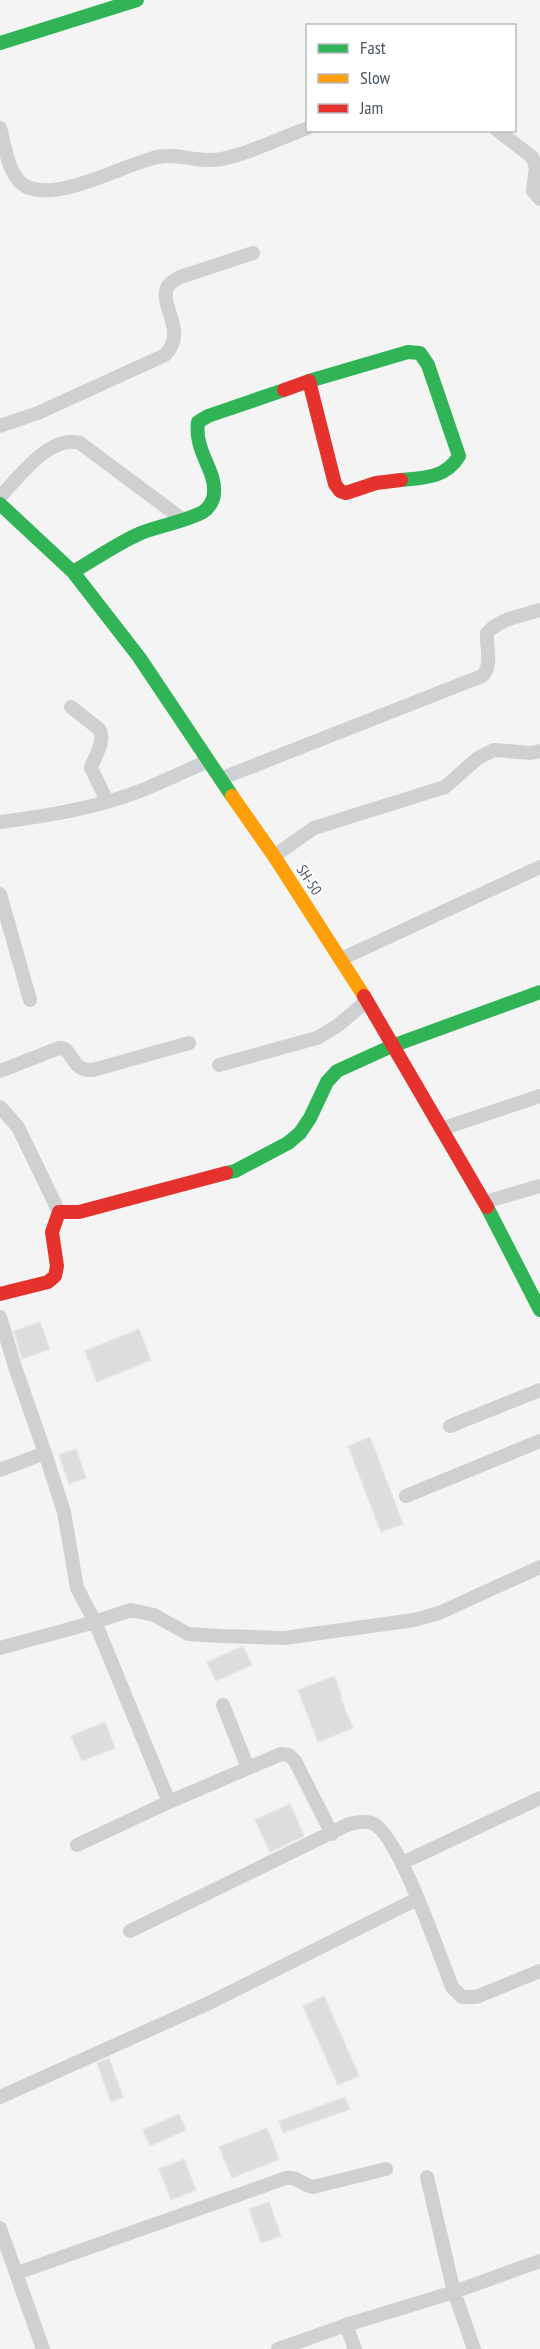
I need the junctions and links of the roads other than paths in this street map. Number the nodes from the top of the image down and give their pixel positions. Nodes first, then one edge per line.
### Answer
1 (137, 0) edge
2 (0, 43) edge
3 (0, 128) edge
4 (306, 129) edge
5 (500, 132) edge
6 (540, 199) edge
7 (253, 253) dead end
8 (309, 381) junction
9 (0, 426) edge
10 (0, 497) edge
11 (0, 504) edge
12 (182, 519) junction
13 (73, 572) junction
14 (540, 610) edge
15 (71, 707) dead end
16 (540, 751) edge
17 (208, 761) junction
18 (220, 779) junction
19 (106, 801) junction
20 (0, 821) edge
21 (274, 856) junction
22 (540, 867) edge
23 (0, 894) edge
24 (341, 959) junction
25 (540, 992) edge
26 (30, 1000) dead end
27 (367, 1001) junction
28 (189, 1043) dead end
29 (392, 1046) junction
30 (219, 1065) dead end
31 (0, 1071) edge
32 (540, 1096) edge
33 (0, 1107) edge
34 (441, 1129) junction
35 (540, 1185) edge
36 (485, 1202) junction
37 (59, 1212) junction
38 (0, 1294) edge
39 (540, 1310) edge
40 (0, 1317) edge
41 (540, 1390) edge
42 (450, 1426) dead end
43 (540, 1441) edge
44 (45, 1453) junction
45 (0, 1470) edge
46 (406, 1496) dead end
47 (540, 1567) edge
48 (95, 1622) junction
49 (0, 1648) edge
50 (223, 1705) dead end
51 (248, 1768) junction
52 (540, 1798) edge
53 (169, 1802) junction
54 (333, 1834) junction
55 (77, 1845) dead end
56 (402, 1863) junction
57 (417, 1899) junction
58 (130, 1931) dead end
59 (540, 1971) edge
60 (0, 2097) edge
61 (386, 2169) dead end
62 (427, 2177) dead end
63 (0, 2228) edge
64 (540, 2261) edge
65 (17, 2272) junction
66 (454, 2292) junction
67 (346, 2325) junction
68 (43, 2349) edge
69 (278, 2349) edge
70 (355, 2349) edge
71 (474, 2349) edge

1 - 2 main road
3 - 4 street
5 - 6 street
7 - 9 street
8 - 8 main road
8 - 12 main road
10 - 12 street
11 - 13 main road, SH-50
12 - 13 main road
13 - 17 main road, SH-50
14 - 18 street
15 - 19 street
16 - 21 street
17 - 18 main road, SH-50
17 - 19 street
18 - 21 main road, SH-50
19 - 20 street
21 - 24 main road, SH-50
22 - 24 street
23 - 26 street
24 - 27 main road, SH-50
25 - 29 main road
27 - 29 main road, SH-50
27 - 30 street
28 - 31 street
29 - 34 main road, SH-50
29 - 37 main road
32 - 34 street
33 - 37 street
34 - 36 main road, SH-50
35 - 36 street
36 - 39 main road, SH-50
37 - 38 main road
40 - 44 street
41 - 42 street
43 - 46 street
44 - 45 street
44 - 48 street
47 - 48 street
48 - 49 street
48 - 53 street
50 - 51 street
51 - 53 street
51 - 54 street
52 - 56 street
53 - 55 street
54 - 56 street
54 - 58 street
56 - 57 street
57 - 59 street
57 - 60 street
61 - 65 street
62 - 66 street
63 - 65 street
64 - 66 street
65 - 68 street
66 - 67 street
66 - 71 street
67 - 69 street
67 - 70 street

